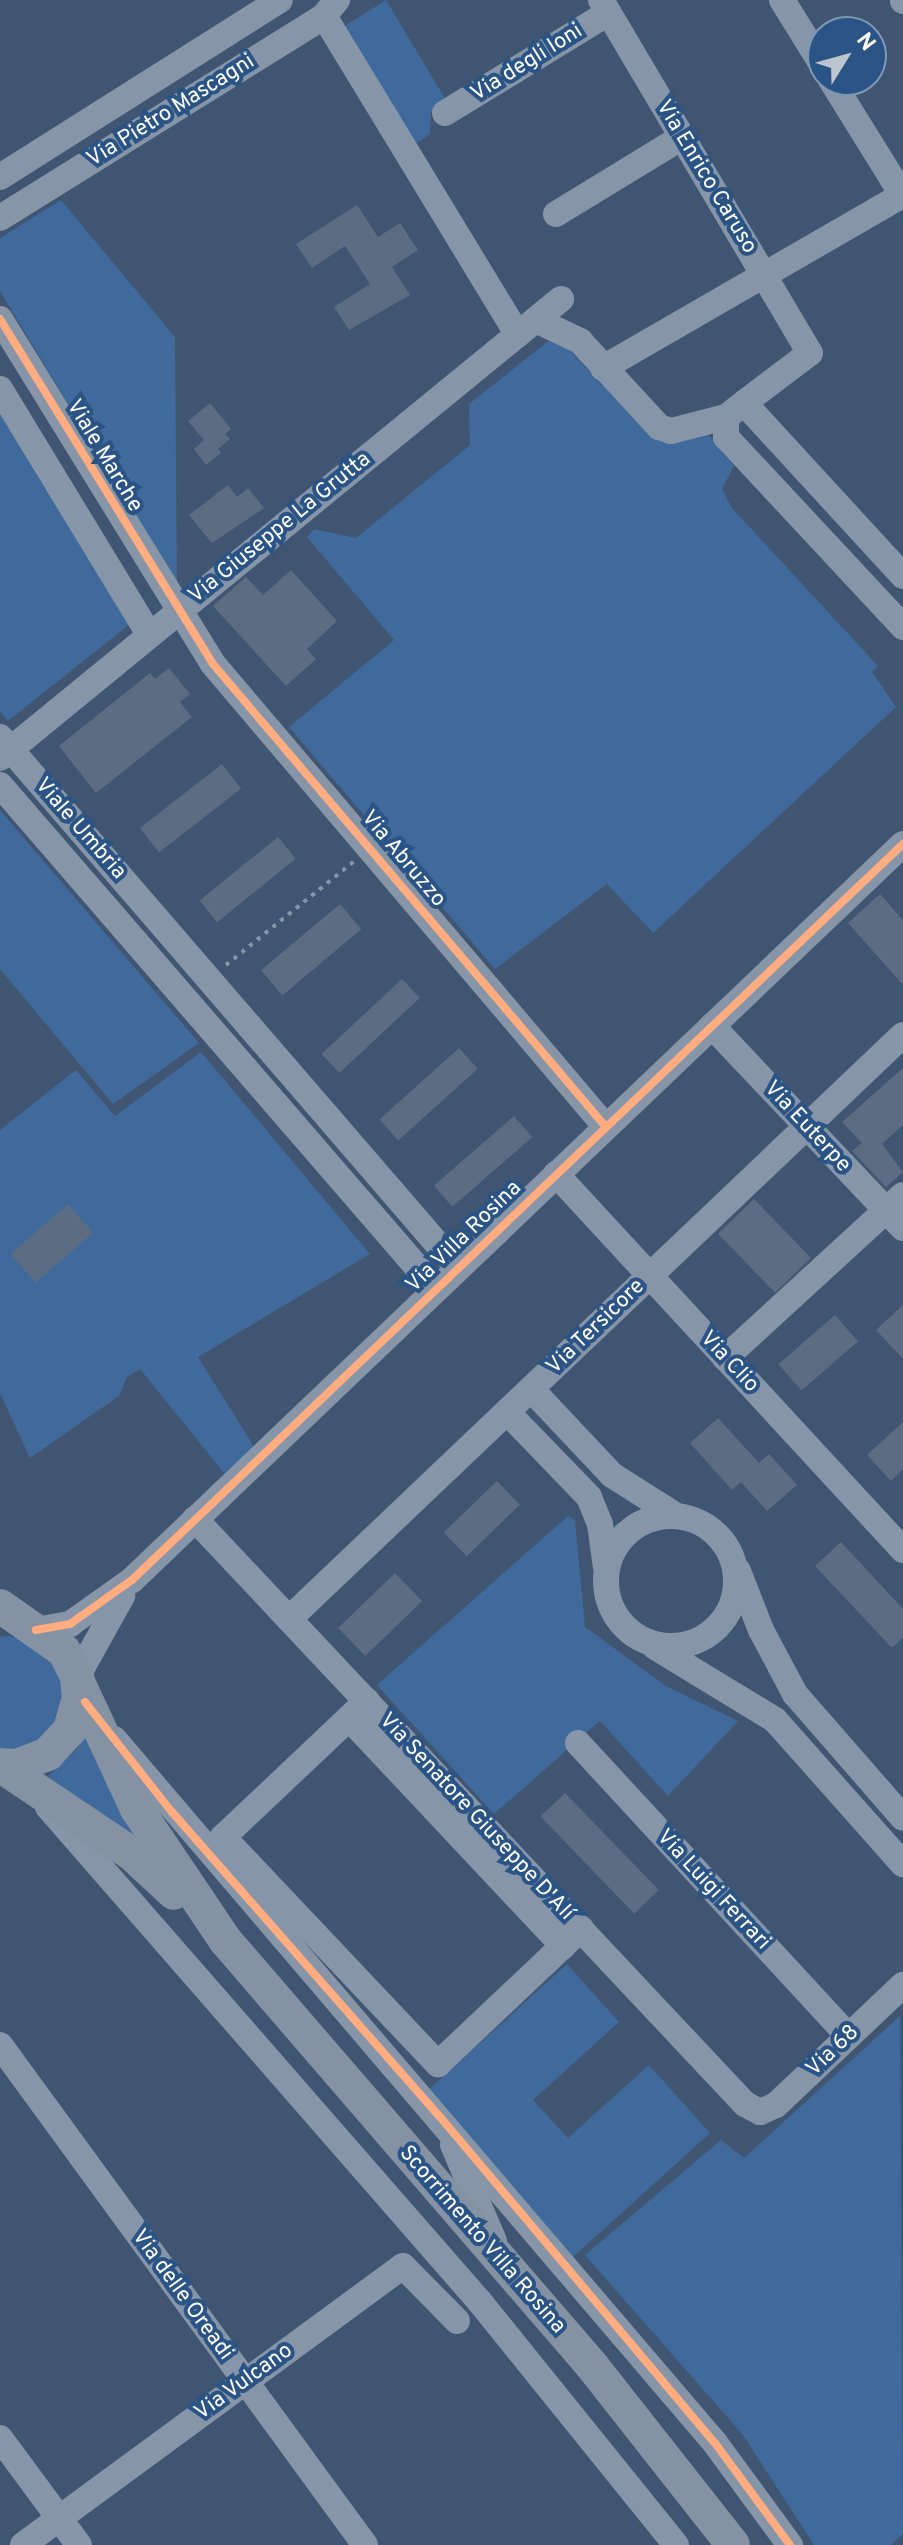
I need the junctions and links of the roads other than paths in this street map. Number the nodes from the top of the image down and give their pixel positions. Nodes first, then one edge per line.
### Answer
1 (280, 0) edge
2 (782, 0) edge
3 (604, 6) edge
4 (331, 8) edge
5 (807, 40) edge
6 (841, 96) edge
7 (445, 113) dead end
8 (682, 137) junction
9 (0, 177) edge
10 (903, 196) edge
11 (556, 214) dead end
12 (0, 218) edge
13 (764, 275) junction
14 (561, 299) dead end
15 (0, 319) edge
16 (527, 328) junction
17 (603, 368) junction
18 (0, 389) edge
19 (735, 410) junction
20 (903, 576) edge
21 (164, 622) junction
22 (903, 627) edge
23 (3, 748) edge
24 (0, 785) edge
25 (898, 859) edge
26 (159, 921) junction
27 (135, 942) junction
28 (712, 1026) junction
29 (903, 1035) edge
30 (293, 1077) junction
31 (269, 1097) junction
32 (606, 1127) junction
33 (807, 1127) junction
34 (556, 1174) junction
35 (897, 1211) edge
36 (412, 1215) junction
37 (389, 1235) junction
38 (458, 1268) junction
39 (650, 1276) junction
40 (436, 1289) junction
41 (725, 1358) junction
42 (531, 1389) junction
43 (507, 1412) junction
44 (675, 1515) junction
45 (195, 1519) junction
46 (903, 1549) edge
47 (736, 1567) junction
48 (606, 1568) junction
49 (132, 1580) junction
50 (0, 1606) edge
51 (289, 1619) junction
52 (22, 1628) edge
53 (641, 1640) junction
54 (80, 1687) junction
55 (358, 1710) junction
56 (578, 1743) dead end
57 (9, 1771) edge
58 (903, 1818) edge
59 (903, 1864) edge
60 (572, 1937) junction
61 (225, 1940) junction
62 (903, 1985) edge
63 (848, 2036) junction
64 (0, 2045) edge
65 (760, 2112) joint
66 (441, 2118) junction
67 (506, 2270) junction
68 (457, 2321) dead end
69 (245, 2381) junction
70 (0, 2438) edge
71 (704, 2504) junction
72 (59, 2518) junction
73 (23, 2545) edge
74 (79, 2545) edge
75 (365, 2545) edge
76 (676, 2545) edge
77 (714, 2545) edge
78 (733, 2545) edge
79 (790, 2545) edge

1 - 9 street, Via Pietro Mascagni
2 - 5 street
3 - 7 street, Via degli Ioni
3 - 8 street, Via Enrico Caruso
4 - 12 street, Via Pietro Mascagni
4 - 16 street
6 - 10 street
8 - 11 street
8 - 13 street, Via Enrico Caruso
10 - 13 street
13 - 17 street
13 - 19 street, Via Enrico Caruso
14 - 16 street, Via Giuseppe La Grutta
15 - 21 street, Viale Marche
16 - 17 street
16 - 21 street, Via Giuseppe La Grutta
17 - 19 street
18 - 21 street
19 - 20 street
19 - 22 street
21 - 23 street, Via Giuseppe La Grutta
21 - 32 street, Via Abruzzo
23 - 26 street, Viale Umbria
24 - 27 street, Viale Umbria
25 - 28 street, Via Villa Rosina
26 - 27 street
26 - 30 street, Viale Umbria
27 - 31 street, Viale Umbria
28 - 32 street, Via Villa Rosina
28 - 33 street, Via Euterpe
29 - 33 street, Via Tersicore
30 - 31 street
30 - 36 street, Viale Umbria
31 - 37 street, Viale Umbria
32 - 34 street, Via Villa Rosina
33 - 35 street, Via Euterpe
33 - 39 street, Via Tersicore
34 - 38 street, Via Villa Rosina
34 - 39 street, Via Clio
35 - 41 street
36 - 37 street
36 - 38 street, Viale Umbria
37 - 40 street, Viale Umbria
38 - 40 street, Via Villa Rosina
39 - 41 street, Via Clio
39 - 42 street, Via Tersicore
40 - 45 street, Via Villa Rosina
41 - 46 street, Via Clio
42 - 43 street, Via Tersicore
42 - 44 street
43 - 48 street
43 - 51 street, Via Tersicore
44 - 47 street
44 - 48 street
45 - 49 street, Via Villa Rosina
45 - 51 street, Via Senatore Giuseppe D'Alí
47 - 53 street
47 - 58 street
48 - 53 street
49 - 52 street, Via Villa Rosina
49 - 54 street, Via Villa Rosina
50 - 52 main road, Scorrimento Villa Rosina
51 - 55 street, Via Senatore Giuseppe D'Alí
52 - 54 main road, Scorrimento Villa Rosina
53 - 59 street
54 - 57 main road
54 - 61 main road, Scorrimento Villa Rosina
54 - 66 street
55 - 60 street, Via Senatore Giuseppe D'Alí
55 - 60 street
56 - 63 street, Via Luigi Ferrari
57 - 61 main road, Scorrimento Villa Rosina
57 - 76 street
60 - 65 street, Via Senatore Giuseppe D'Alí
61 - 67 main road, Scorrimento Villa Rosina
62 - 63 street, Via 68
63 - 65 street, Via 68
64 - 69 street, Via delle Oreadi
66 - 67 street
66 - 79 street
67 - 71 main road, Scorrimento Villa Rosina
68 - 69 street, Via Vulcano
69 - 72 street, Via Vulcano
69 - 75 street, Via delle Oreadi
70 - 72 street
71 - 77 street
71 - 78 main road, Scorrimento Villa Rosina
72 - 73 street, Via Vulcano
72 - 74 street

